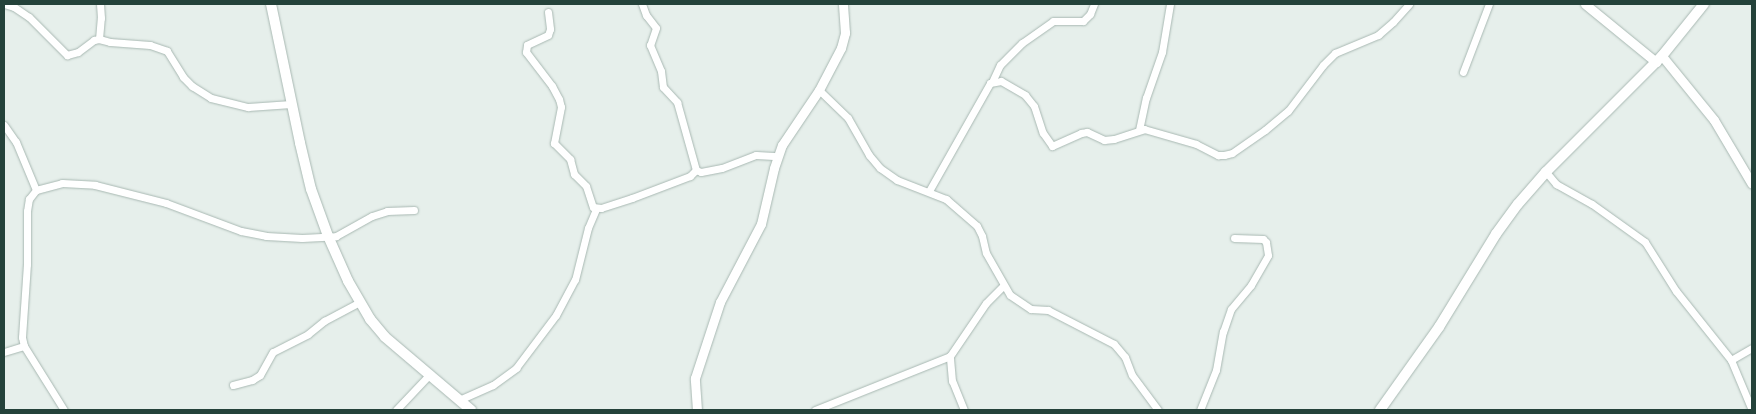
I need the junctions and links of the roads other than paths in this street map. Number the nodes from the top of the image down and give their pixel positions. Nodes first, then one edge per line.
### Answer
1 (4, 4) edge
2 (100, 4) edge
3 (271, 4) edge
4 (642, 4) edge
5 (843, 4) edge
6 (1094, 4) edge
7 (1170, 4) edge
8 (1409, 4) edge
9 (1489, 4) edge
10 (1585, 4) edge
11 (1704, 4) edge
12 (548, 12) dead end
13 (99, 39) junction
14 (1659, 59) junction
15 (1464, 72) dead end
16 (992, 82) junction
17 (819, 90) junction
18 (291, 104) junction
19 (4, 125) edge
20 (1139, 130) junction
21 (778, 156) junction
22 (696, 170) junction
23 (1546, 172) junction
24 (1752, 184) edge
25 (36, 190) junction
26 (929, 191) junction
27 (596, 208) junction
28 (414, 210) dead end
29 (328, 236) junction
30 (1234, 238) dead end
31 (1004, 285) junction
32 (359, 302) junction
33 (24, 346) junction
34 (1752, 348) edge
35 (4, 352) edge
36 (950, 356) junction
37 (1731, 360) junction
38 (428, 376) junction
39 (233, 385) dead end
40 (459, 400) junction
41 (64, 410) edge
42 (396, 410) edge
43 (471, 410) edge
44 (697, 410) edge
45 (815, 410) edge
46 (964, 410) edge
47 (1158, 410) edge
48 (1200, 410) edge
49 (1380, 410) edge
50 (1752, 410) edge

1 - 13 street
2 - 13 street
3 - 18 main road
4 - 22 street
5 - 17 street
6 - 16 street
7 - 20 street
8 - 20 street
9 - 15 street
10 - 14 street
11 - 14 main road
12 - 27 street
13 - 18 street
14 - 23 main road
14 - 24 street
16 - 20 street
16 - 26 street
17 - 21 street
17 - 26 street
18 - 29 main road
19 - 25 street
21 - 22 street
21 - 44 street
22 - 27 street
23 - 37 street
23 - 49 main road
25 - 29 street
25 - 33 street
26 - 31 street
27 - 40 street
28 - 29 street
29 - 32 main road
30 - 48 street
31 - 36 street
31 - 47 street
32 - 38 main road
32 - 39 street
33 - 35 street
33 - 41 street
34 - 37 street
36 - 45 street
36 - 46 street
37 - 50 street
38 - 40 main road
38 - 42 street
40 - 43 main road

